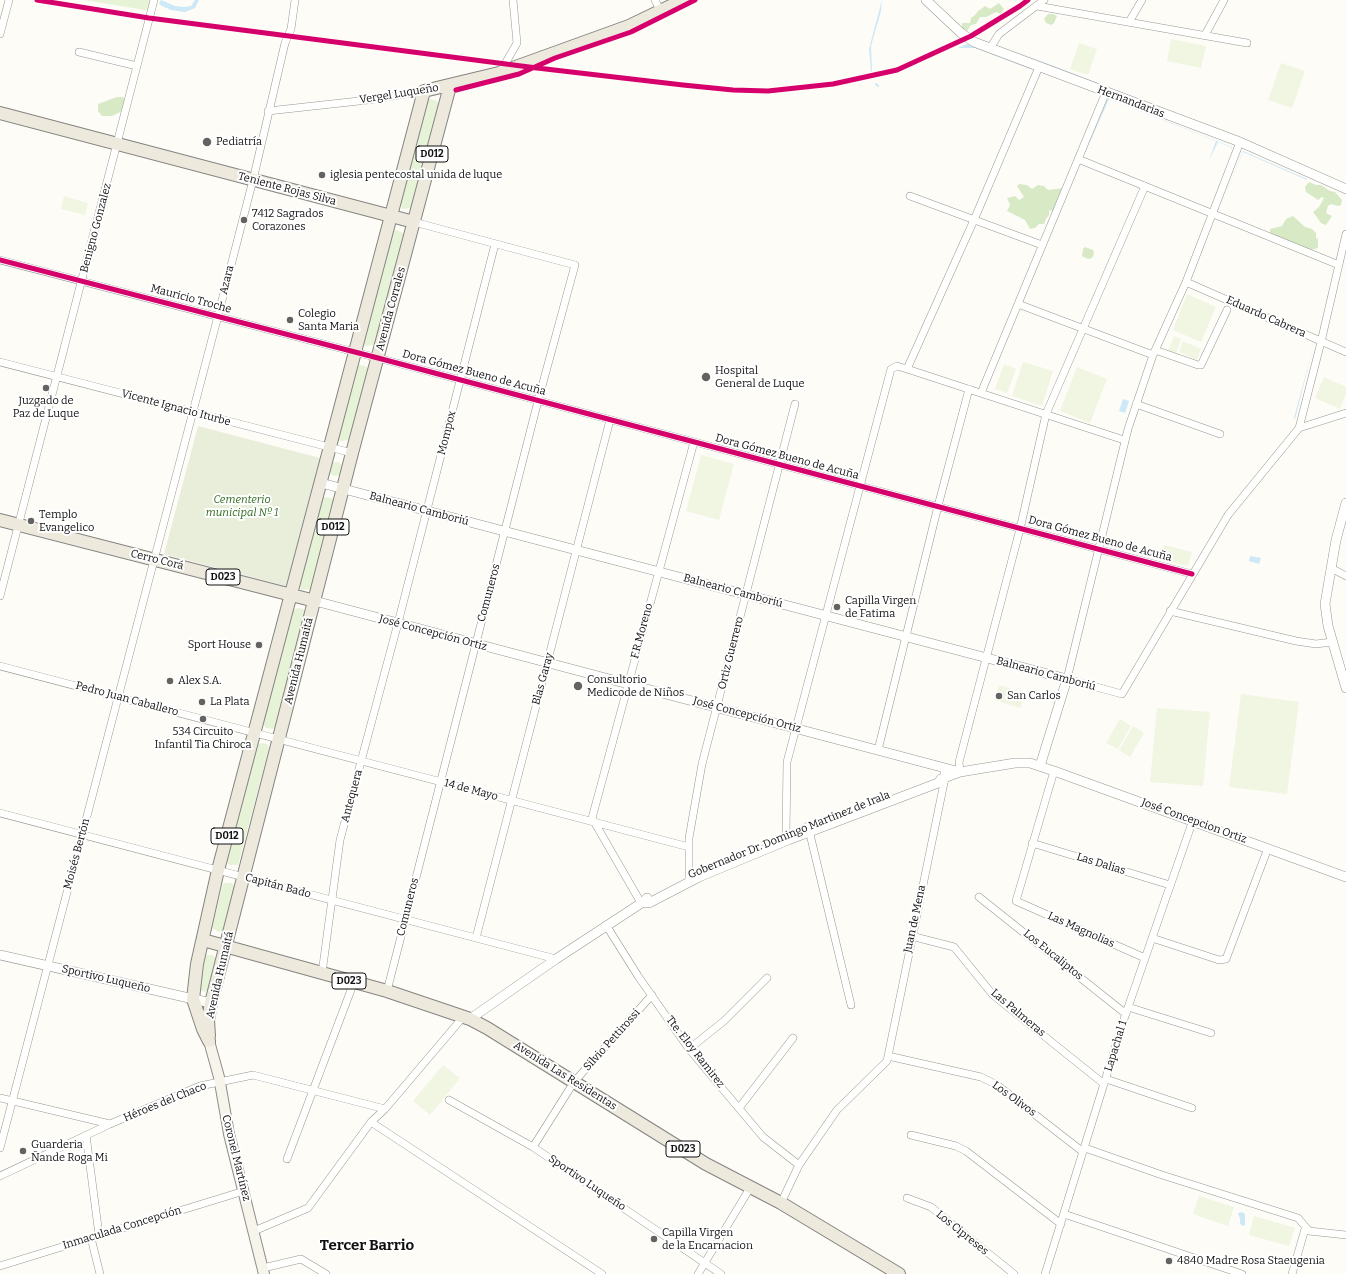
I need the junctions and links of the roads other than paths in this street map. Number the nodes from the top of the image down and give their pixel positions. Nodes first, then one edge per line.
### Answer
1 (9, 0) edge
2 (154, 0) edge
3 (295, 0) edge
4 (513, 0) edge
5 (655, 0) edge
6 (683, 0) edge
7 (926, 0) edge
8 (1044, 0) edge
9 (1142, 0) edge
10 (1224, 0) edge
11 (1037, 6) junction
12 (661, 12) junction
13 (1128, 22) junction
14 (0, 34) edge
15 (1205, 35) junction
16 (1248, 43) dead end
17 (990, 48) junction
18 (79, 52) dead end
19 (137, 66) junction
20 (1039, 67) junction
21 (499, 73) junction
22 (450, 86) junction
23 (424, 91) junction
24 (1106, 92) junction
25 (268, 111) junction
26 (0, 113) edge
27 (1240, 142) junction
28 (118, 144) junction
29 (1078, 159) junction
30 (253, 180) junction
31 (1145, 186) junction
32 (1346, 189) edge
33 (910, 196) dead end
34 (1212, 214) junction
35 (390, 216) junction
36 (974, 220) junction
37 (414, 222) junction
38 (1346, 234) edge
39 (495, 244) junction
40 (1042, 245) junction
41 (0, 260) edge
42 (575, 265) joint
43 (1339, 265) junction
44 (82, 281) junction
45 (1186, 282) junction
46 (1018, 304) junction
47 (1227, 310) dead end
48 (218, 316) junction
49 (1084, 329) junction
50 (1321, 342) junction
51 (354, 352) junction
52 (1154, 352) junction
53 (1346, 352) edge
54 (378, 358) junction
55 (0, 362) edge
56 (908, 369) junction
57 (57, 376) junction
58 (460, 380) junction
59 (969, 389) junction
60 (981, 393) junction
61 (538, 401) junction
62 (795, 404) dead end
63 (1136, 404) junction
64 (193, 412) junction
65 (1346, 413) edge
66 (1046, 414) junction
67 (610, 420) junction
68 (1299, 428) junction
69 (1220, 434) dead end
70 (1124, 440) junction
71 (694, 442) junction
72 (330, 448) junction
73 (352, 454) junction
74 (780, 464) junction
75 (321, 483) junction
76 (861, 486) junction
77 (343, 489) junction
78 (1346, 503) edge
79 (938, 506) junction
80 (427, 511) junction
81 (0, 520) edge
82 (19, 524) junction
83 (1020, 528) junction
84 (505, 531) junction
85 (1098, 549) junction
86 (577, 550) junction
87 (155, 560) junction
88 (1331, 568) junction
89 (659, 572) junction
90 (1192, 574) junction
91 (1346, 576) edge
92 (746, 594) junction
93 (292, 595) junction
94 (0, 596) edge
95 (314, 601) junction
96 (1170, 611) junction
97 (826, 616) junction
98 (398, 623) junction
99 (906, 636) junction
100 (1332, 642) junction
101 (476, 644) junction
102 (987, 658) junction
103 (548, 663) junction
104 (0, 666) edge
105 (1067, 679) junction
106 (628, 684) junction
107 (1346, 688) edge
108 (119, 697) junction
109 (717, 707) junction
110 (796, 728) junction
111 (254, 733) junction
112 (279, 739) junction
113 (878, 750) junction
114 (362, 761) junction
115 (936, 765) junction
116 (1040, 766) junction
117 (1054, 771) junction
118 (960, 772) junction
119 (943, 779) junction
120 (440, 782) junction
121 (512, 800) junction
122 (0, 813) edge
123 (1192, 820) junction
124 (593, 821) junction
125 (809, 829) junction
126 (82, 834) junction
127 (786, 834) junction
128 (1032, 843) junction
129 (689, 847) junction
130 (1268, 848) junction
131 (218, 870) junction
132 (244, 877) junction
133 (1346, 877) edge
134 (689, 879) junction
135 (1170, 885) junction
136 (979, 897) dead end
137 (332, 900) junction
138 (642, 903) junction
139 (405, 919) junction
140 (606, 925) junction
141 (912, 936) junction
142 (476, 938) junction
143 (1152, 938) junction
144 (203, 940) junction
145 (227, 946) junction
146 (0, 955) edge
147 (556, 958) junction
148 (1144, 958) junction
149 (47, 966) junction
150 (322, 973) junction
151 (767, 978) dead end
152 (354, 982) junction
153 (386, 991) junction
154 (652, 995) junction
155 (193, 999) junction
156 (211, 1003) junction
157 (851, 1005) dead end
158 (1127, 1011) junction
159 (467, 1017) junction
160 (1210, 1034) dead end
161 (793, 1038) dead end
162 (209, 1041) junction
163 (689, 1049) junction
164 (887, 1059) junction
165 (1105, 1081) junction
166 (574, 1082) junction
167 (219, 1083) junction
168 (312, 1091) junction
169 (0, 1098) edge
170 (449, 1100) dead end
171 (12, 1101) junction
172 (385, 1108) junction
173 (739, 1108) junction
174 (1192, 1108) dead end
175 (371, 1122) junction
176 (110, 1124) junction
177 (86, 1135) junction
178 (912, 1135) dead end
179 (533, 1147) junction
180 (0, 1148) edge
181 (1084, 1150) junction
182 (287, 1159) dead end
183 (799, 1165) junction
184 (0, 1176) edge
185 (750, 1188) junction
186 (244, 1191) junction
187 (907, 1198) dead end
188 (781, 1203) junction
189 (1064, 1214) junction
190 (1061, 1224) junction
191 (1306, 1229) junction
192 (254, 1231) junction
193 (100, 1234) junction
194 (1346, 1235) edge
195 (91, 1238) junction
196 (704, 1262) junction
197 (0, 1266) edge
198 (263, 1271) edge
199 (100, 1274) edge
200 (326, 1274) edge
201 (602, 1274) edge
202 (698, 1274) edge
203 (721, 1274) edge
204 (899, 1274) edge
205 (1014, 1274) edge
206 (1045, 1274) edge
207 (1242, 1274) edge
208 (1292, 1274) edge

1 - 14 street
2 - 19 street, Benigno Gonzalez
3 - 25 street, Azara
4 - 21 street
5 - 12 street
6 - 12 main road, Vergel Luqueño
7 - 17 street, Hernandarias
8 - 11 street
9 - 13 street
10 - 15 street
11 - 13 street
11 - 17 street
12 - 21 main road, Vergel Luqueño
13 - 15 street
15 - 16 street
17 - 20 street, Hernandarias
18 - 19 street
19 - 28 street, Benigno Gonzalez
20 - 24 street, Hernandarias
20 - 36 street
21 - 22 main road, Vergel Luqueño
22 - 23 main road, Vergel Luqueño
22 - 37 main road, Avenida Corrales / D012
23 - 25 street, Vergel Luqueño
23 - 35 main road, D012
24 - 27 street, Hernandarias
24 - 29 street
25 - 30 street, Azara
26 - 28 main road, Teniente Rojas Silva
27 - 32 street, Hernandarias
27 - 34 street
28 - 30 main road, Teniente Rojas Silva
28 - 44 street, Benigno Gonzalez
29 - 31 street
29 - 40 street
30 - 35 main road, Teniente Rojas Silva
30 - 48 street, Azara
31 - 34 street
31 - 49 street
33 - 36 street
34 - 43 street
34 - 45 street
35 - 37 main road, Teniente Rojas Silva
35 - 51 main road, D012
36 - 40 street
36 - 56 street
37 - 39 street, Teniente Rojas Silva
37 - 54 main road, Avenida Corrales / D012
38 - 43 street
39 - 42 street, Teniente Rojas Silva
39 - 58 street, Mompox
40 - 46 street
41 - 44 street, Mauricio Troche
42 - 61 street, Comuneros
43 - 50 street
44 - 48 street, Mauricio Troche
44 - 57 street, Benigno Gonzalez
45 - 50 street, Eduardo Cabrera
45 - 52 street
46 - 49 street
46 - 60 street
47 - 52 street
48 - 51 street, Mauricio Troche
48 - 64 street, Azara
49 - 52 street
49 - 66 street
50 - 53 street, Eduardo Cabrera
50 - 68 street
51 - 54 street, Mauricio Troche
51 - 72 main road, D012
52 - 63 street
54 - 58 street, Dora Gómez Bueno de Acuña
54 - 73 main road, Avenida Corrales / D012
55 - 57 street, Vicente Ignacio Iturbe
56 - 59 street
56 - 76 street
57 - 64 street, Vicente Ignacio Iturbe
57 - 82 street, Benigno Gonzalez
58 - 61 street, Dora Gómez Bueno de Acuña
58 - 80 street, Mompox
59 - 60 street
59 - 79 street
60 - 66 street
61 - 67 street, Dora Gómez Bueno de Acuña
61 - 84 street, Comuneros
62 - 74 street, Ortiz Guerrero
63 - 69 street
63 - 70 street
64 - 72 street, Vicente Ignacio Iturbe
64 - 87 street, Azara
65 - 68 street
66 - 70 street
66 - 83 street
67 - 71 street, Dora Gómez Bueno de Acuña
67 - 86 street, Blas Garay
68 - 90 street
70 - 85 street
71 - 74 street, Dora Gómez Bueno de Acuña
71 - 89 street, F.R.Moreno
72 - 73 street, Vicente Ignacio Iturbe
72 - 75 main road, D012
73 - 77 main road, Avenida Corrales / D012
74 - 76 street, Dora Gómez Bueno de Acuña
74 - 92 street, Ortiz Guerrero
75 - 77 street, Balneario Camboriú
75 - 93 main road, D012
76 - 79 street, Dora Gómez Bueno de Acuña
76 - 97 street
77 - 80 street, Balneario Camboriú
77 - 95 main road, Avenida Corrales / D012
78 - 88 street
79 - 83 street, Dora Gómez Bueno de Acuña
79 - 99 street
80 - 84 street, Balneario Camboriú
80 - 98 street, Mompox
81 - 82 main road, Cerro Corá / D023
82 - 87 main road, Cerro Corá / D023
82 - 94 street, Benigno Gonzalez
83 - 85 street, Dora Gómez Bueno de Acuña
83 - 102 street
84 - 86 street, Balneario Camboriú
84 - 101 street, Comuneros
85 - 90 street, Dora Gómez Bueno de Acuña
85 - 105 street
86 - 89 street, Balneario Camboriú
86 - 103 street, Blas Garay
87 - 93 main road, Cerro Corá / D023
87 - 108 street, Moisés Bertón
88 - 91 street
88 - 100 street
89 - 92 street, Balneario Camboriú
89 - 106 street, F.R.Moreno
90 - 96 street
92 - 97 street, Balneario Camboriú
92 - 109 street, Ortiz Guerrero
93 - 95 main road, Cerro Corá / D023
93 - 111 main road, Avenida Humaitá / D012
95 - 98 street, José Concepción Ortiz
95 - 112 main road, Avenida Humaitá / D012
96 - 100 street
96 - 105 street, Balneario Camboriú
97 - 99 street, Balneario Camboriú
97 - 110 street
98 - 101 street, José Concepción Ortiz
98 - 114 street, Antequera
99 - 102 street, Balneario Camboriú
99 - 113 street
100 - 107 street
101 - 103 street, José Concepción Ortiz
101 - 120 street, Comuneros
102 - 105 street, Balneario Camboriú
102 - 118 street
103 - 106 street, José Concepción Ortiz
103 - 121 street, Blas Garay
104 - 108 street, Pedro Juan Caballero
105 - 116 street
106 - 109 street, José Concepción Ortiz
106 - 124 street, F.R.Moreno
108 - 111 street, Pedro Juan Caballero
108 - 126 street, Moisés Bertón
109 - 110 street, José Concepción Ortiz
109 - 129 street, Ortiz Guerrero
110 - 113 street, José Concepción Ortiz
110 - 127 street
111 - 112 street, 14 de Mayo
111 - 131 main road, Avenida Humaitá / D012
112 - 114 street, 14 de Mayo
112 - 132 main road, Avenida Humaitá / D012
113 - 115 street, José Concepción Ortiz
114 - 120 street, 14 de Mayo
114 - 137 street, Antequera
115 - 118 street, José Concepción Ortiz
115 - 119 street
116 - 117 street, José Concepcion Ortiz
116 - 118 street, José Concepción Ortiz
117 - 123 street, José Concepcion Ortiz
117 - 128 street
118 - 119 street, Gobernador Dr. Domingo Martinez de Irala
119 - 125 street, Gobernador Dr. Domingo Martinez de Irala
119 - 141 street, Juan de Mena
120 - 121 street, 14 de Mayo
120 - 139 street, Comuneros
121 - 124 street, 14 de Mayo
121 - 142 street, Blas Garay
122 - 126 street, Capitán Bado
123 - 130 street, José Concepcion Ortiz
123 - 135 street, Lapachal 1
124 - 129 street, 14 de Mayo
124 - 138 street
125 - 127 street, Gobernador Dr. Domingo Martinez de Irala
125 - 134 street, Gobernador Dr. Domingo Martinez de Irala
125 - 157 street
126 - 131 street, Capitán Bado
126 - 149 street, Moisés Bertón
127 - 134 street, Gobernador Dr. Domingo Martinez de Irala
128 - 135 street, Las Dalias
128 - 148 street, Las Magnolias
129 - 134 street, Ortiz Guerrero
130 - 133 street, José Concepcion Ortiz
130 - 143 street
131 - 132 street, Capitán Bado
131 - 144 main road, Avenida Humaitá / D012
132 - 137 street, Capitán Bado
132 - 145 main road, Avenida Humaitá / D012
134 - 138 street, Gobernador Dr. Domingo Martinez de Irala
135 - 143 street, Lapachal 1
136 - 158 street, Los Eucaliptos
137 - 139 street, Capitán Bado
137 - 150 street, Antequera
138 - 140 street, Gobernador Dr. Domingo Martinez de Irala
139 - 142 street, Capitán Bado
139 - 153 street, Comuneros
140 - 147 street, Gobernador Dr. Domingo Martinez de Irala
140 - 154 street, Tte. Eloy Ramirez
141 - 164 street, Juan de Mena
141 - 165 street, Las Palmeras
142 - 147 street, Capitán Bado
143 - 148 street, Lapachal 1
144 - 145 main road, Avenida Las Residentas / D023
144 - 155 main road, Avenida Humaitá / D012
145 - 150 main road, Avenida Las Residentas / D023
145 - 156 main road, Avenida Humaitá / D012
146 - 149 street, Sportivo Luqueño
147 - 159 street, Gobernador Dr. Domingo Martinez de Irala
148 - 158 street, Lapachal 1
149 - 155 street, Sportivo Luqueño
149 - 171 street, Moisés Bertón
150 - 152 main road, Avenida Las Residentas / D023
151 - 163 street
152 - 153 main road, Avenida Las Residentas / D023
152 - 168 street
153 - 159 main road, Avenida Las Residentas / D023
154 - 163 street, Tte. Eloy Ramirez
154 - 166 street, Silvio Pettirossi
155 - 156 street, Sportivo Luqueño
155 - 162 main road, Avenida Humaitá / D012
156 - 162 main road, Avenida Humaitá / D012
158 - 160 street
158 - 165 street, Lapachal 1
159 - 166 main road, Avenida Las Residentas / D023
159 - 172 street
161 - 173 street
162 - 167 main road, Coronel Martínez / D012
163 - 173 street, Tte. Eloy Ramirez
164 - 181 street, Los Olivos
164 - 183 street
165 - 174 street
165 - 181 street, Lapachal 1
166 - 179 street, Silvio Pettirossi
166 - 185 main road, Avenida Las Residentas / D023
167 - 168 street, Héroes del Chaco
167 - 176 street, Héroes del Chaco
167 - 186 main road, Coronel Martínez / D012
168 - 172 street, Héroes del Chaco
168 - 182 street
169 - 171 street
170 - 179 street, Sportivo Luqueño
171 - 176 street
171 - 180 street, Moisés Bertón
172 - 175 street
173 - 183 street, Tte. Eloy Ramirez
175 - 192 street
175 - 201 street
176 - 177 street, Héroes del Chaco
177 - 184 street, Héroes del Chaco
177 - 193 street
178 - 190 street
179 - 196 street, Sportivo Luqueño
181 - 189 street, Lapachal 1
181 - 191 street, Los Olivos
183 - 188 street
185 - 188 main road, Avenida Las Residentas / D023
185 - 196 street
186 - 192 main road, Coronel Martínez / D012
186 - 193 street, Inmaculada Concepción
187 - 205 street, Los Cipreses
188 - 204 main road, Avenida Las Residentas / D023
189 - 190 street, Lapachal 1
189 - 207 street
190 - 206 street, Lapachal 1
191 - 194 street
191 - 208 street
192 - 198 main road, Coronel Martínez / D012
193 - 195 street, Inmaculada Concepción
195 - 197 street, Inmaculada Concepción
195 - 199 street
196 - 202 street
196 - 203 street, Sportivo Luqueño
198 - 200 street

